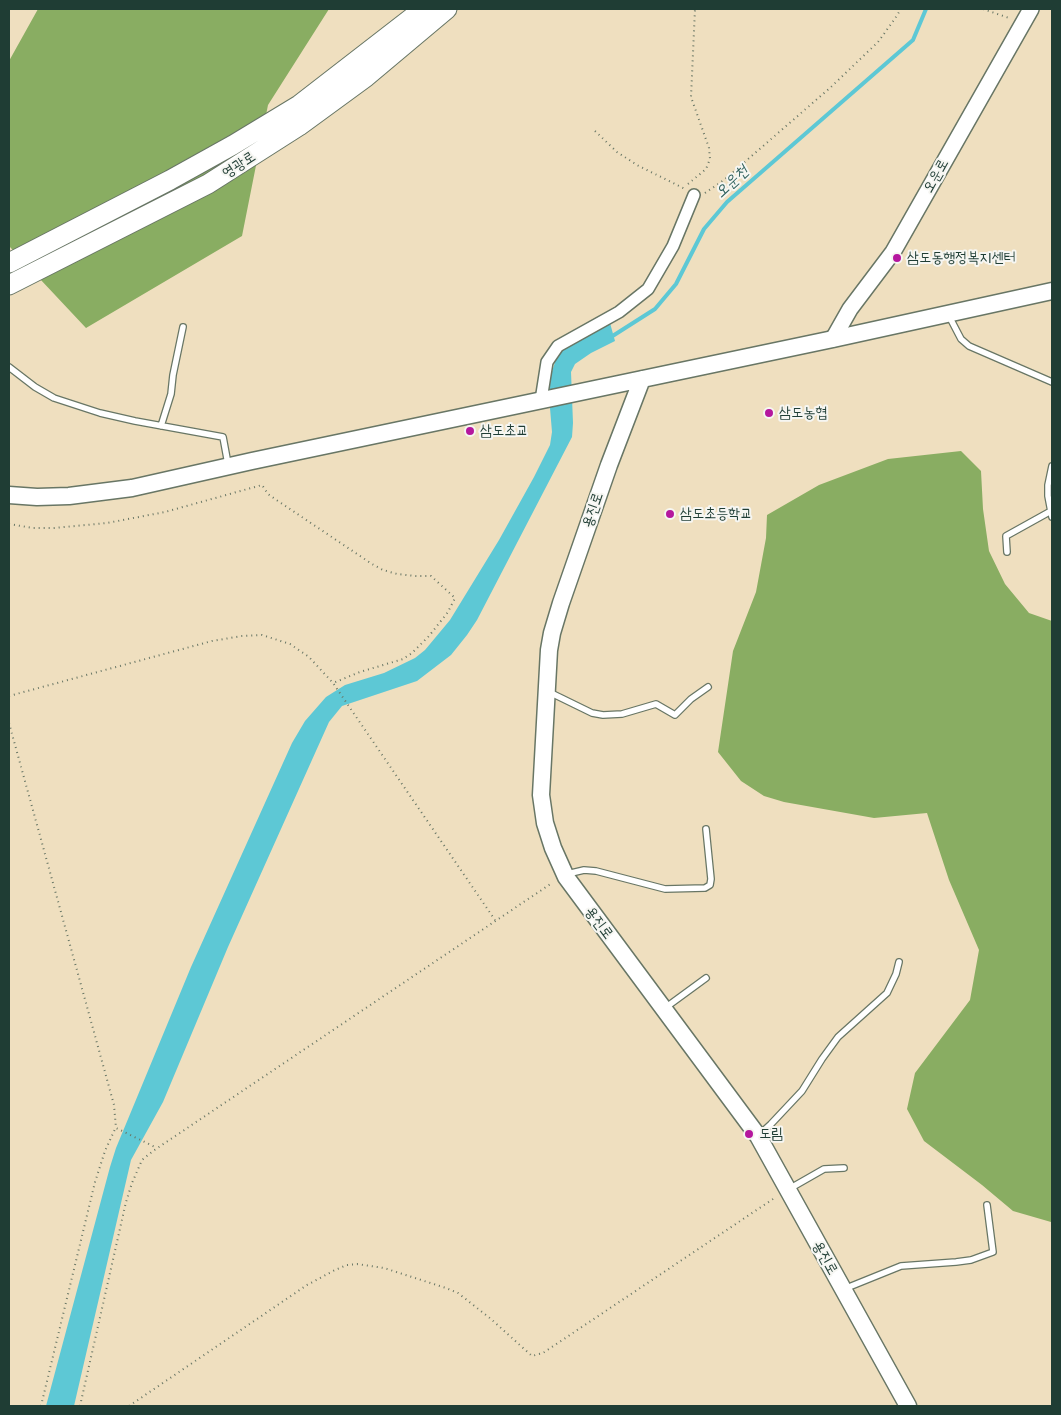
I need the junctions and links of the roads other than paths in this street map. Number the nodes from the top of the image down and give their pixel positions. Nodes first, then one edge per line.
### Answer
1 (423, 9) edge
2 (447, 9) edge
3 (1032, 9) edge
4 (694, 195) road end
5 (9, 263) edge
6 (9, 285) edge
7 (1052, 291) edge
8 (948, 314) junction
9 (183, 327) dead end
10 (834, 339) junction
11 (9, 367) edge
12 (642, 379) junction
13 (1052, 382) edge
14 (542, 400) junction
15 (160, 426) junction
16 (229, 466) junction
17 (1052, 466) edge
18 (9, 494) edge
19 (1052, 514) edge
20 (1007, 552) dead end
21 (708, 687) dead end
22 (547, 691) junction
23 (706, 829) dead end
24 (565, 874) junction
25 (899, 962) dead end
26 (706, 978) dead end
27 (664, 1009) junction
28 (758, 1136) junction
29 (844, 1168) dead end
30 (787, 1190) junction
31 (987, 1205) dead end
32 (842, 1289) junction
33 (908, 1406) edge

1 - 5 main road, 영광로
2 - 6 main road, 영광로
3 - 10 street, 오운로
4 - 14 street
7 - 8 main road
8 - 10 main road
8 - 13 lane
9 - 15 lane
10 - 12 main road
11 - 15 lane
12 - 14 main road
12 - 22 main road, 용진로
14 - 16 main road
15 - 16 lane
16 - 18 main road
17 - 19 lane
19 - 20 lane
21 - 22 lane
22 - 24 main road, 용진로
23 - 24 lane
24 - 27 main road, 용진로
25 - 28 lane
26 - 27 lane
27 - 28 main road, 용진로
28 - 30 main road, 용진로
29 - 30 lane
30 - 32 main road, 용진로
31 - 32 lane
32 - 33 main road, 용진로

